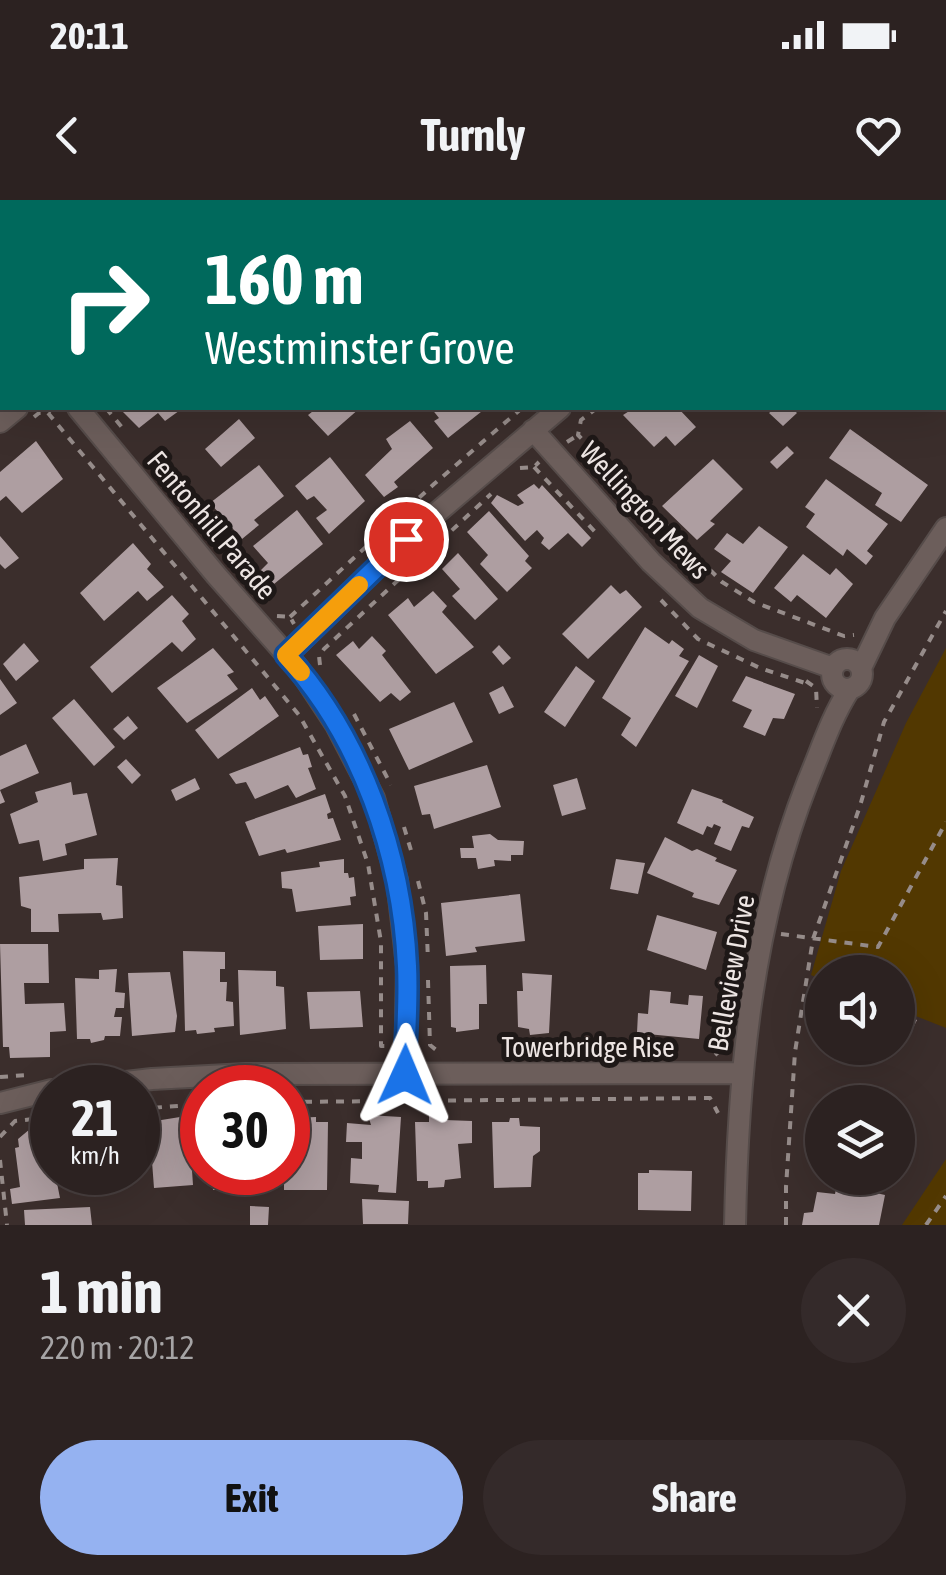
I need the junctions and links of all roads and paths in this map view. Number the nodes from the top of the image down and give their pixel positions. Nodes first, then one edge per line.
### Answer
1 (80, 410) edge
2 (108, 410) edge
3 (520, 410) edge
4 (558, 410) edge
5 (594, 410) edge
6 (48, 413) dead end
7 (533, 430) junction
8 (578, 434) junction
9 (128, 435) dead end
10 (552, 451) junction
11 (509, 478) dead end
12 (498, 489) dead end
13 (946, 528) edge
14 (946, 611) edge
15 (278, 616) dead end
16 (290, 618) junction
17 (854, 634) dead end
18 (304, 638) junction
19 (286, 655) junction
20 (319, 656) junction
21 (845, 674) junction
22 (329, 679) dead end
23 (350, 708) dead end
24 (394, 794) dead end
25 (946, 822) edge
26 (404, 826) dead end
27 (414, 860) dead end
28 (418, 878) dead end
29 (764, 932) junction
30 (814, 939) junction
31 (430, 1045) junction
32 (405, 1046) junction
33 (445, 1055) dead end
34 (742, 1073) junction
35 (405, 1075) junction
36 (160, 1079) edge
37 (0, 1089) edge
38 (30, 1090) edge
39 (30, 1094) edge
40 (0, 1102) edge
41 (310, 1102) edge
42 (30, 1119) edge
43 (718, 1128) dead end
44 (0, 1137) edge
45 (0, 1160) edge
46 (946, 1196) edge
47 (7, 1225) edge
48 (736, 1225) edge
49 (786, 1225) edge
50 (926, 1225) edge

1 - 19 street, Fentonhill Parade
2 - 9 path
3 - 16 path
4 - 7 street
5 - 8 path
6 - 32 path
7 - 10 street, Wellington Mews
7 - 18 street
8 - 10 path
8 - 17 path
10 - 11 path
10 - 21 street, Wellington Mews
12 - 20 path
13 - 21 street, Belleview Drive
14 - 30 path
15 - 16 path
16 - 18 path
18 - 19 street
18 - 20 path
19 - 32 street, Fentonhill Parade
20 - 22 path
21 - 29 street, Belleview Drive
23 - 24 path
25 - 30 path
26 - 27 path
28 - 31 path
29 - 30 path
29 - 34 street, Belleview Drive
30 - 49 path
31 - 32 path
31 - 33 path
32 - 35 street, Fentonhill Parade
34 - 35 street, Towerbridge Rise
34 - 48 street, Belleview Drive
35 - 36 street, Towerbridge Rise
37 - 38 street
39 - 40 street
41 - 43 path
42 - 44 path
45 - 47 path
46 - 50 path

